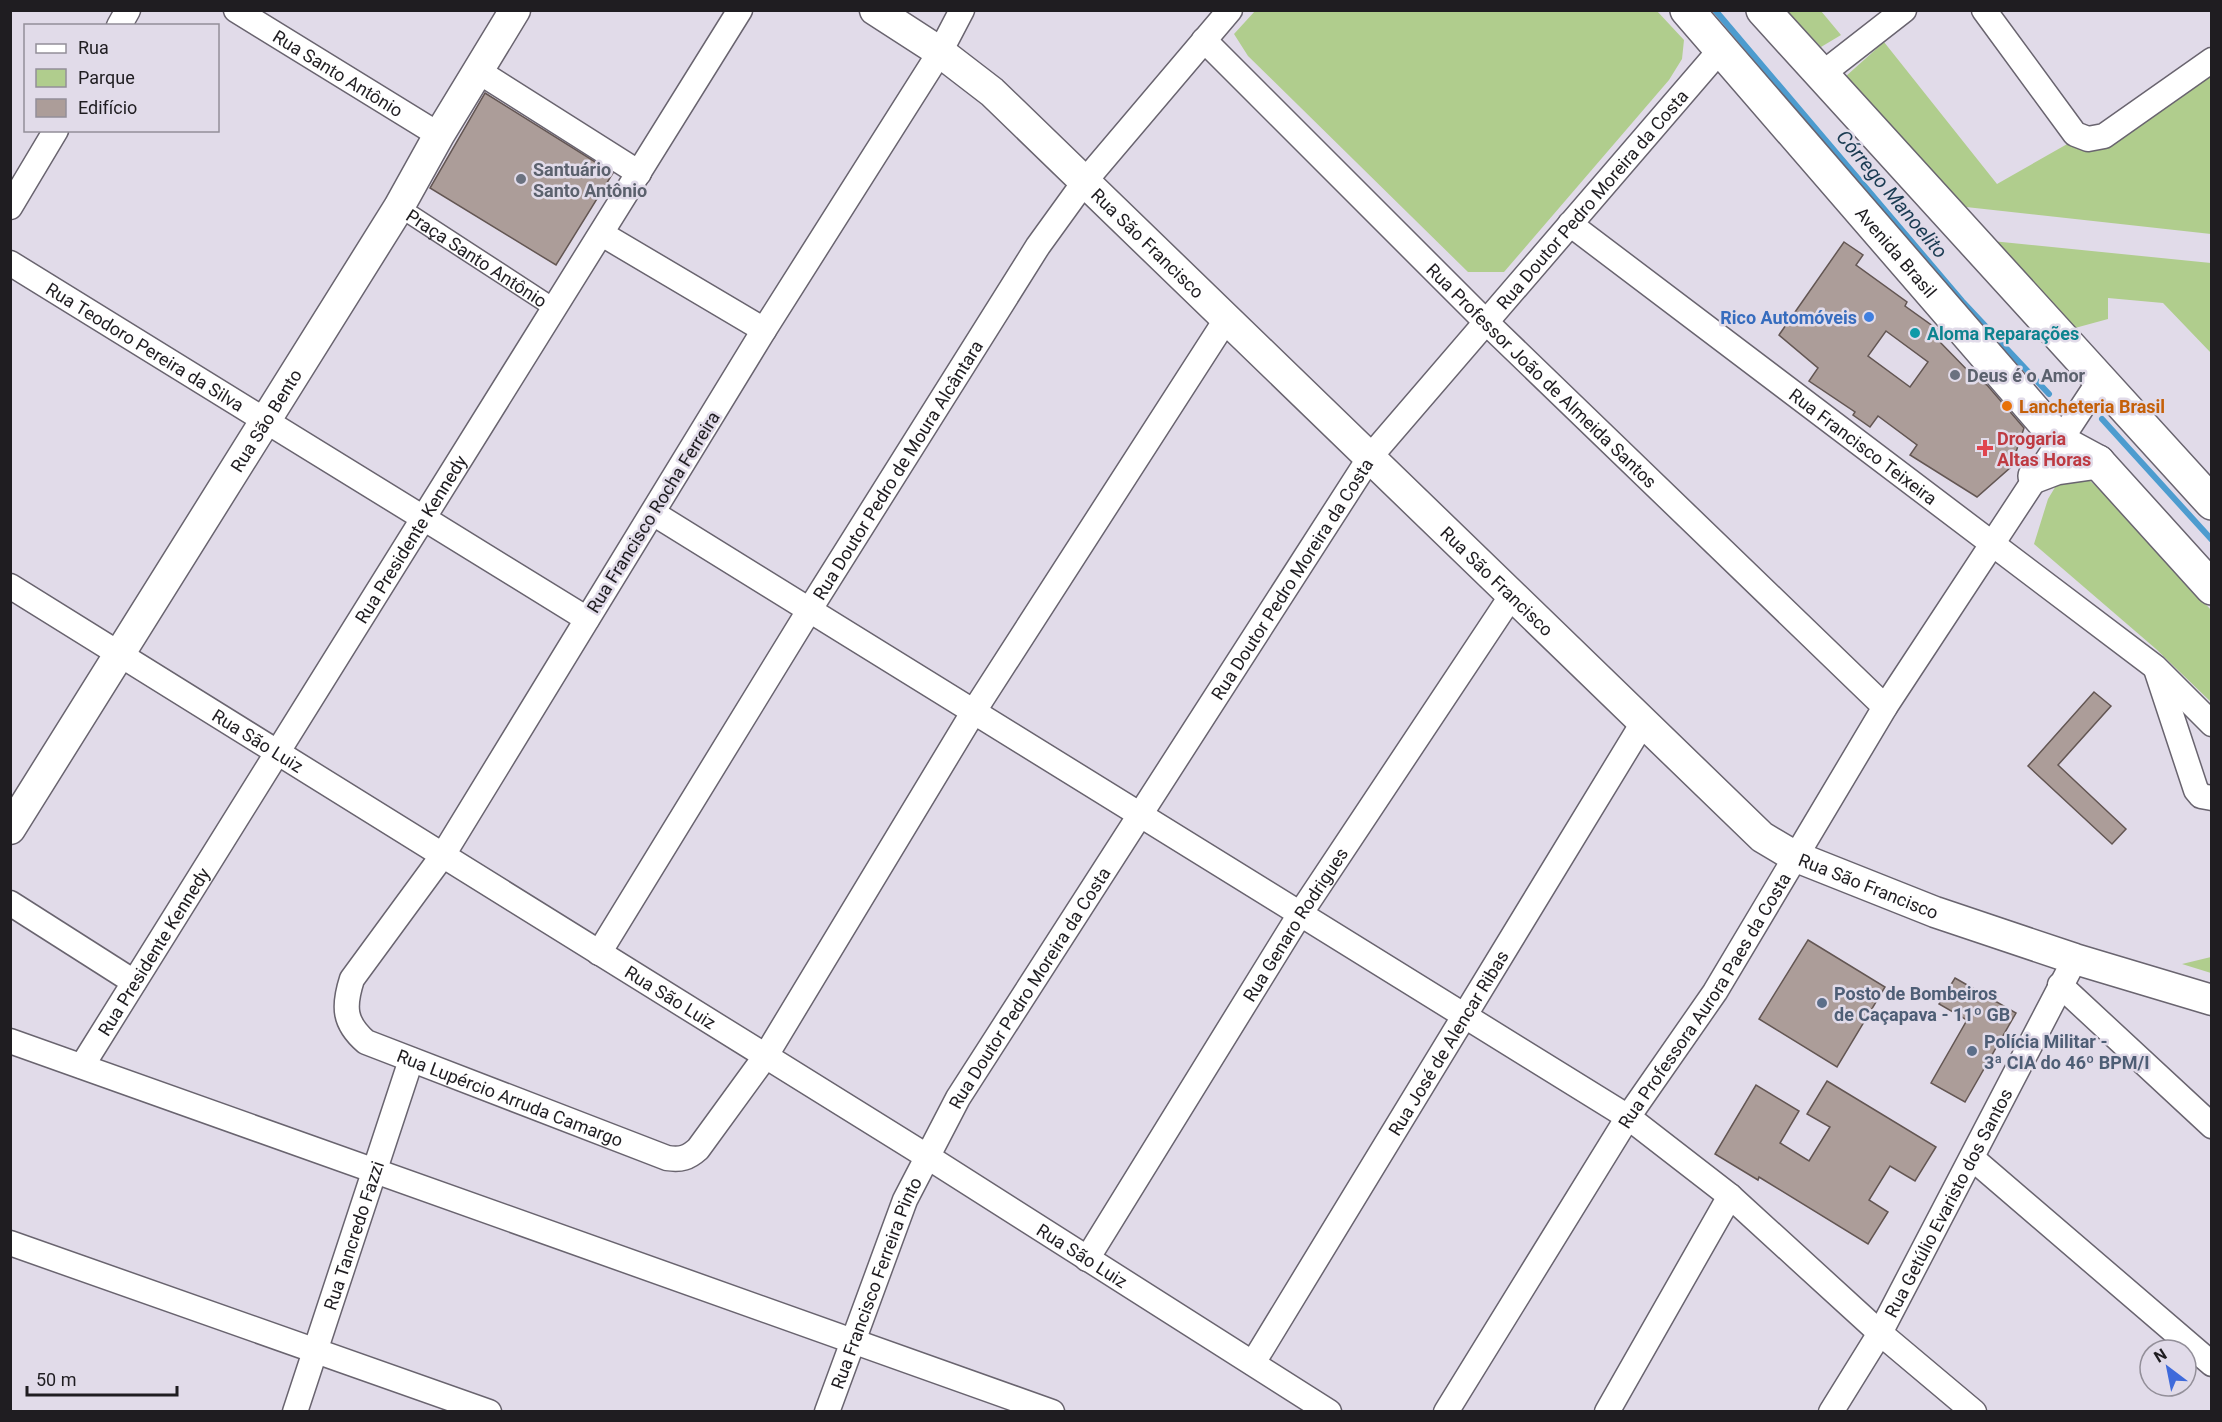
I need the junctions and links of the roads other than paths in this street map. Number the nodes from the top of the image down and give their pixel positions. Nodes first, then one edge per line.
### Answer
1 (128, 10) edge
2 (236, 10) edge
3 (515, 10) edge
4 (740, 10) edge
5 (874, 10) edge
6 (962, 10) edge
7 (1230, 10) edge
8 (1687, 10) edge
9 (1763, 10) edge
10 (1904, 10) edge
11 (1984, 10) edge
12 (120, 24) edge
13 (1204, 39) junction
14 (1721, 49) junction
15 (940, 52) junction
16 (2211, 60) edge
17 (478, 71) junction
18 (1822, 74) junction
19 (55, 132) edge
20 (439, 135) junction
21 (639, 173) junction
22 (1085, 181) junction
23 (10, 207) edge
24 (399, 207) junction
25 (1570, 224) junction
26 (602, 234) junction
27 (10, 263) edge
28 (554, 308) junction
29 (1227, 318) junction
30 (1486, 322) junction
31 (764, 330) junction
32 (2100, 380) junction
33 (265, 421) junction
34 (2061, 442) junction
35 (1370, 457) junction
36 (2098, 462) junction
37 (2035, 476) junction
38 (2211, 503) edge
39 (653, 513) junction
40 (425, 519) junction
41 (1992, 542) junction
42 (10, 586) edge
43 (2211, 588) edge
44 (1512, 595) junction
45 (810, 609) junction
46 (587, 619) junction
47 (120, 653) junction
48 (2155, 667) junction
49 (1884, 707) junction
50 (974, 711) junction
51 (1644, 721) junction
52 (2211, 724) edge
53 (279, 752) junction
54 (2211, 798) edge
55 (1138, 815) junction
56 (10, 829) edge
57 (443, 855) junction
58 (1794, 856) junction
59 (10, 903) edge
60 (1300, 914) junction
61 (599, 953) junction
62 (2075, 959) junction
63 (134, 982) junction
64 (2060, 985) junction
65 (2211, 1000) edge
66 (347, 1012) joint
67 (1464, 1015) junction
68 (10, 1041) edge
69 (765, 1057) junction
70 (411, 1060) junction
71 (82, 1066) junction
72 (1628, 1118) junction
73 (2211, 1125) edge
74 (928, 1157) junction
75 (1971, 1158) junction
76 (374, 1171) junction
77 (1730, 1196) junction
78 (10, 1243) edge
79 (1087, 1258) junction
80 (1880, 1333) junction
81 (853, 1341) junction
82 (315, 1350) junction
83 (1253, 1363) junction
84 (2211, 1364) edge
85 (295, 1412) edge
86 (489, 1412) edge
87 (827, 1412) edge
88 (1052, 1412) edge
89 (1329, 1412) edge
90 (1446, 1412) edge
91 (1607, 1412) edge
92 (1831, 1412) edge
93 (1974, 1412) edge

1 - 12 street
2 - 20 street, Rua Santo Antônio
3 - 17 street, Rua São Bento
4 - 21 street, Rua Presidente Kennedy
5 - 15 street, Rua São Francisco
6 - 15 street, Rua Francisco Rocha Ferreira
7 - 13 street, Rua Doutor Pedro de Moura Alcântara
8 - 14 main road, Avenida Brasil
9 - 18 main road
10 - 18 street
11 - 16 street
13 - 22 street, Rua Doutor Pedro de Moura Alcântara
13 - 30 street, Rua Professor João de Almeida Santos
14 - 25 street, Rua Doutor Pedro Moreira da Costa
14 - 34 main road, Avenida Brasil
15 - 22 street, Rua São Francisco
15 - 31 street, Rua Francisco Rocha Ferreira
17 - 20 street, Rua São Bento
17 - 21 street
18 - 32 main road
19 - 23 street
20 - 24 street, Rua São Bento
21 - 26 street, Rua Presidente Kennedy
22 - 29 street, Rua São Francisco
22 - 45 street, Rua Doutor Pedro de Moura Alcântara
24 - 28 street, Praça Santo Antônio
24 - 33 street, Rua São Bento
25 - 30 street, Rua Doutor Pedro Moreira da Costa
25 - 41 street, Rua Francisco Teixeira
26 - 28 street, Rua Presidente Kennedy
26 - 31 street
27 - 33 street, Rua Teodoro Pereira da Silva
28 - 40 street, Rua Presidente Kennedy
29 - 35 street, Rua São Francisco
29 - 50 street
30 - 35 street, Rua Doutor Pedro Moreira da Costa
30 - 49 street, Rua Professor João de Almeida Santos
31 - 39 street, Rua Francisco Rocha Ferreira
32 - 34 street, Rua Professora Aurora Paes da Costa
32 - 38 main road
33 - 40 street, Rua Teodoro Pereira da Silva
33 - 47 street, Rua São Bento
34 - 36 main road, Avenida Brasil
34 - 37 street, Rua Professora Aurora Paes da Costa
35 - 44 street, Rua São Francisco
35 - 55 street, Rua Doutor Pedro Moreira da Costa
36 - 37 main road
36 - 43 main road, Avenida Brasil
37 - 41 street, Rua Professora Aurora Paes da Costa
39 - 45 street
39 - 46 street, Rua Francisco Rocha Ferreira
40 - 46 street, Rua Teodoro Pereira da Silva
40 - 53 street, Rua Presidente Kennedy
41 - 48 street, Rua Francisco Teixeira
41 - 49 street, Rua Professora Aurora Paes da Costa
42 - 47 street, Rua São Luiz
44 - 51 street, Rua São Francisco
44 - 60 street, Rua Genaro Rodrigues
45 - 50 street
45 - 61 street, Rua Doutor Pedro de Moura Alcântara
46 - 57 street, Rua Francisco Rocha Ferreira
47 - 53 street, Rua São Luiz
47 - 56 street, Rua São Bento
48 - 52 street, Rua Francisco Teixeira
48 - 54 street
49 - 58 street, Rua Professora Aurora Paes da Costa
50 - 55 street
50 - 69 street
51 - 58 street, Rua São Francisco
51 - 67 street, Rua José de Alencar Ribas
53 - 57 street, Rua São Luiz
53 - 63 street, Rua Presidente Kennedy
55 - 60 street
55 - 74 street, Rua Doutor Pedro Moreira da Costa
57 - 61 street, Rua São Luiz
57 - 66 street, Rua Francisco Rocha Ferreira
58 - 62 street, Rua São Francisco
58 - 72 street, Rua Professora Aurora Paes da Costa
59 - 63 street
60 - 67 street
60 - 79 street, Rua Genaro Rodrigues
61 - 69 street, Rua São Luiz
62 - 64 street, Rua Getúlio Evaristo dos Santos
62 - 65 street, Rua São Francisco
63 - 71 street, Rua Presidente Kennedy
64 - 73 street
64 - 75 street, Rua Getúlio Evaristo dos Santos
66 - 70 street, Rua Lupércio Arruda Camargo
67 - 72 street
67 - 83 street, Rua José de Alencar Ribas
68 - 71 street
69 - 70 street, Rua Lupércio Arruda Camargo
69 - 74 street, Rua São Luiz
70 - 76 street, Rua Tancredo Fazzi
71 - 76 street
72 - 77 street
72 - 90 street, Rua Professora Aurora Paes da Costa
74 - 79 street, Rua São Luiz
74 - 81 street, Rua Francisco Ferreira Pinto
75 - 80 street, Rua Getúlio Evaristo dos Santos
75 - 84 street
76 - 81 street
76 - 82 street, Rua Tancredo Fazzi
77 - 80 street
77 - 91 street
78 - 82 street
79 - 83 street, Rua São Luiz
80 - 92 street, Rua Getúlio Evaristo dos Santos
80 - 93 street
81 - 87 street, Rua Francisco Ferreira Pinto
81 - 88 street
82 - 85 street, Rua Tancredo Fazzi
82 - 86 street
83 - 89 street, Rua São Luiz

